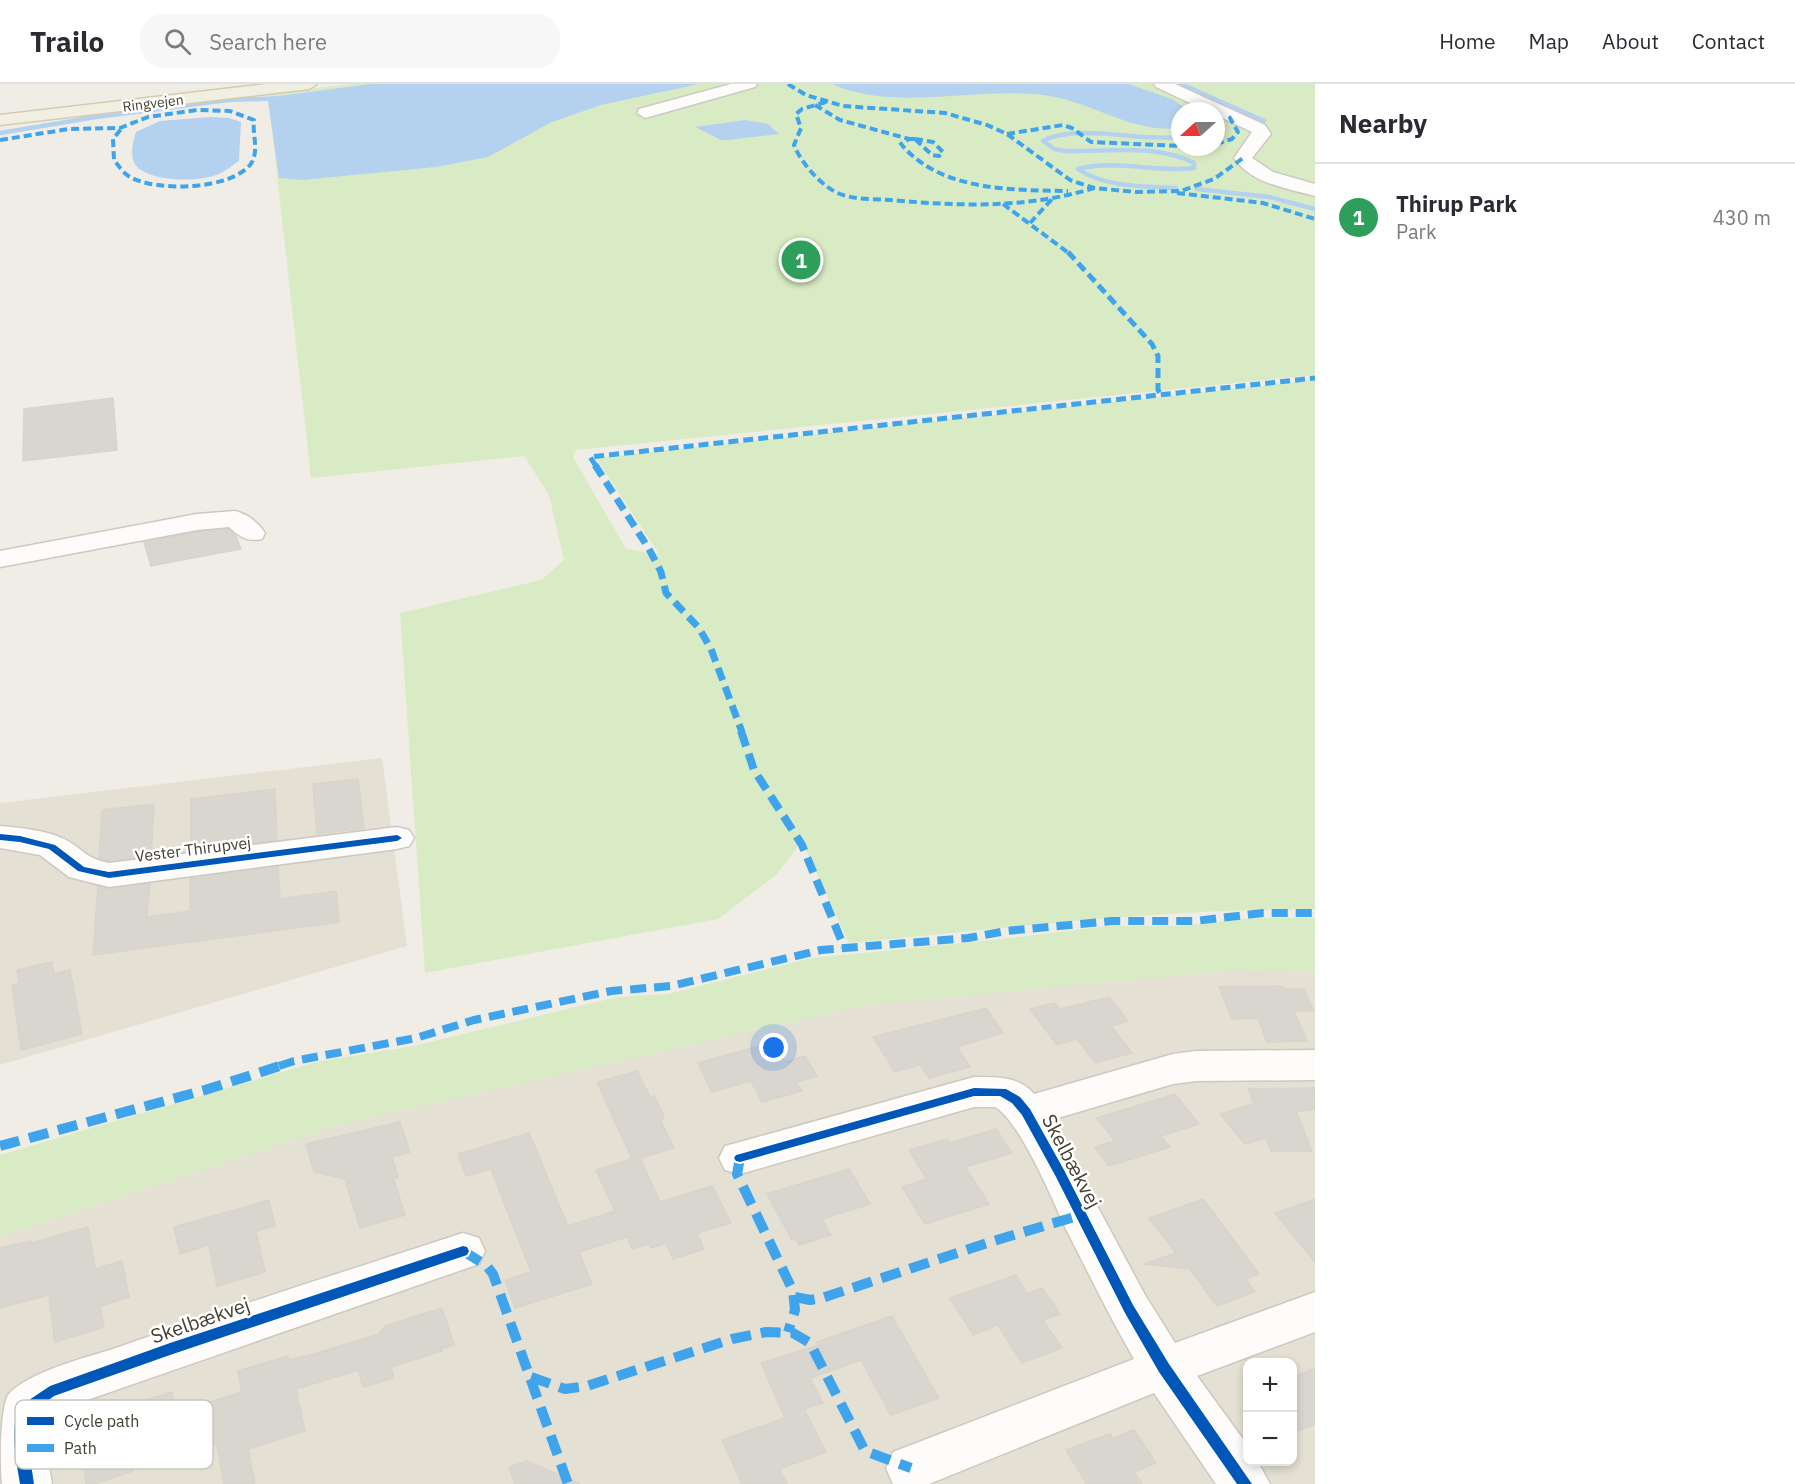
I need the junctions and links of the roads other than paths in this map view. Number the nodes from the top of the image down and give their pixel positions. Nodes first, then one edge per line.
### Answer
1 (309, 84) edge
2 (749, 84) edge
3 (1162, 84) edge
4 (645, 113) dead end
5 (68, 114) junction
6 (0, 120) edge
7 (0, 126) edge
8 (1315, 190) edge
9 (252, 533) dead end
10 (0, 559) edge
11 (0, 837) edge
12 (397, 838) dead end
13 (1315, 1065) edge
14 (1026, 1112) junction
15 (741, 1158) dead end
16 (463, 1251) dead end
17 (1315, 1312) edge
18 (1164, 1368) junction
19 (39, 1400) edge
20 (911, 1468) dead end
21 (25, 1469) edge
22 (27, 1484) edge
23 (1245, 1484) edge

1 - 5 main road, Ringvejen
2 - 4 street
3 - 8 street
5 - 6 main road, Ringvejen
5 - 7 main road, Ringvejen
9 - 10 street
11 - 12 street, Vester Thirupvej
13 - 14 street, Skelbækvej
14 - 15 street, Skelbækvej
14 - 18 street, Skelbækvej
16 - 19 street, Skelbækvej
17 - 18 street
18 - 20 street
18 - 23 street, Skelbækvej
21 - 22 street, Skelbækvej

